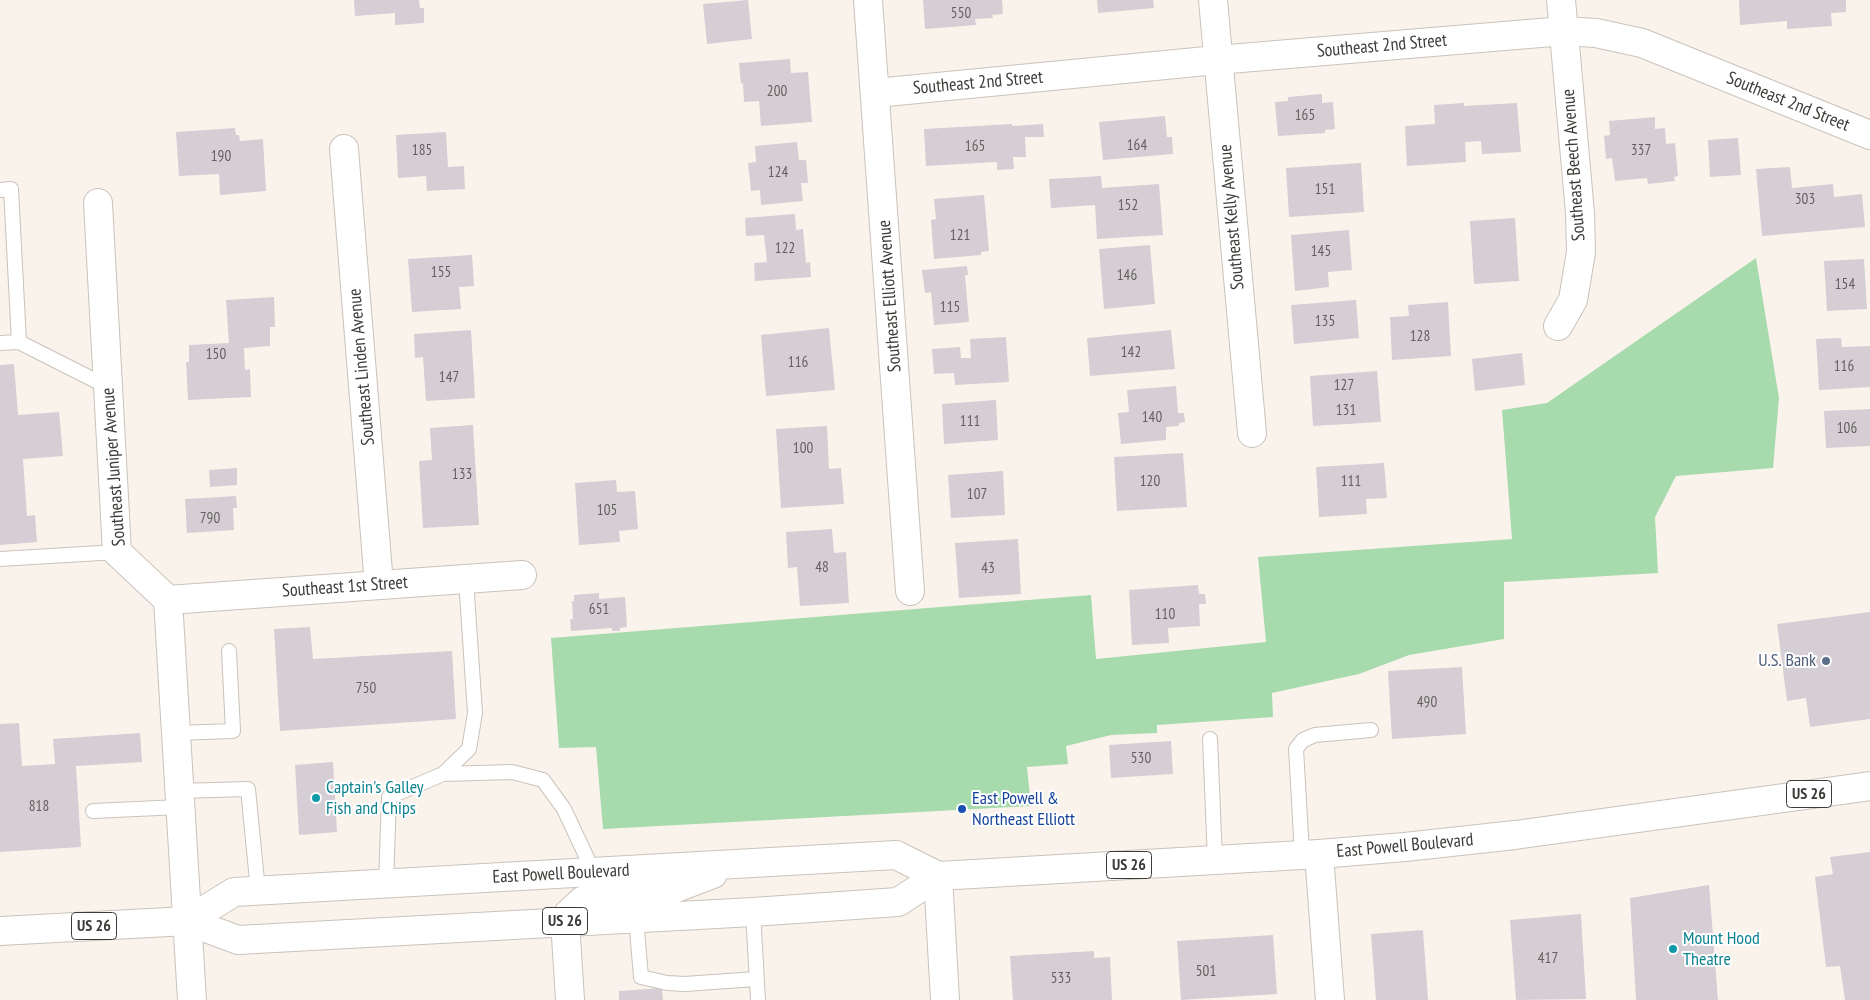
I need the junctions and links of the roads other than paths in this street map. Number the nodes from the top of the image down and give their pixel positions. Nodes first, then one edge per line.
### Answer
1 (868, 0) edge
2 (1212, 0) edge
3 (1561, 0) edge
4 (1564, 31) junction
5 (1217, 60) junction
6 (876, 93) junction
7 (1870, 135) edge
8 (344, 148) dead end
9 (0, 190) edge
10 (98, 203) dead end
11 (1558, 326) dead end
12 (19, 342) junction
13 (0, 343) edge
14 (108, 387) junction
15 (1252, 433) dead end
16 (117, 552) junction
17 (0, 558) edge
18 (522, 575) dead end
19 (466, 579) junction
20 (380, 585) junction
21 (910, 591) dead end
22 (168, 600) junction
23 (229, 651) dead end
24 (1371, 730) dead end
25 (176, 733) junction
26 (1210, 739) dead end
27 (443, 774) junction
28 (1870, 786) edge
29 (180, 799) junction
30 (93, 811) dead end
31 (1311, 854) junction
32 (1216, 860) junction
33 (730, 865) junction
34 (594, 873) junction
35 (938, 876) junction
36 (386, 884) junction
37 (258, 891) junction
38 (753, 912) junction
39 (636, 918) junction
40 (187, 921) junction
41 (565, 921) junction
42 (0, 931) edge
43 (756, 979) junction
44 (192, 1000) edge
45 (570, 1000) edge
46 (758, 1000) edge
47 (945, 1000) edge
48 (1330, 1000) edge

1 - 6 street, Southeast Elliott Avenue
2 - 5 street, Southeast Kelly Avenue
3 - 4 street, Southeast Beech Avenue
4 - 5 street, Southeast 2nd Street
4 - 7 street, Southeast 2nd Street
4 - 11 street, Southeast Beech Avenue
5 - 6 street, Southeast 2nd Street
5 - 15 street, Southeast Kelly Avenue
6 - 21 street, Southeast Elliott Avenue
8 - 20 street, Southeast Linden Avenue
9 - 12 lane
10 - 14 street, Southeast Juniper Avenue
12 - 13 lane
12 - 14 lane
14 - 16 street, Southeast Juniper Avenue
16 - 17 lane
16 - 22 street, Southeast Juniper Avenue
18 - 19 street, Southeast 1st Street
19 - 20 street, Southeast 1st Street
19 - 27 lane
20 - 22 street, Southeast 1st Street
22 - 25 street
23 - 25 lane
24 - 31 lane
25 - 29 street
26 - 32 lane
27 - 34 lane
27 - 36 lane
28 - 31 street, East Powell Boulevard / US 26
29 - 30 lane
29 - 37 lane
29 - 40 street
31 - 32 street, East Powell Boulevard / US 26
31 - 48 street
32 - 35 street, East Powell Boulevard / US 26
33 - 34 street, East Powell Boulevard / US 26
33 - 35 street, East Powell Boulevard / US 26
33 - 41 street
34 - 36 street, East Powell Boulevard / US 26
35 - 38 street, East Powell Boulevard / US 26
35 - 47 street
36 - 37 street, East Powell Boulevard / US 26
37 - 40 street, East Powell Boulevard / US 26
38 - 39 street, East Powell Boulevard / US 26
38 - 43 lane
39 - 41 street, East Powell Boulevard / US 26
39 - 43 lane
40 - 41 street, East Powell Boulevard / US 26
40 - 42 street, East Powell Boulevard / US 26
40 - 44 street
41 - 45 street
43 - 46 lane

